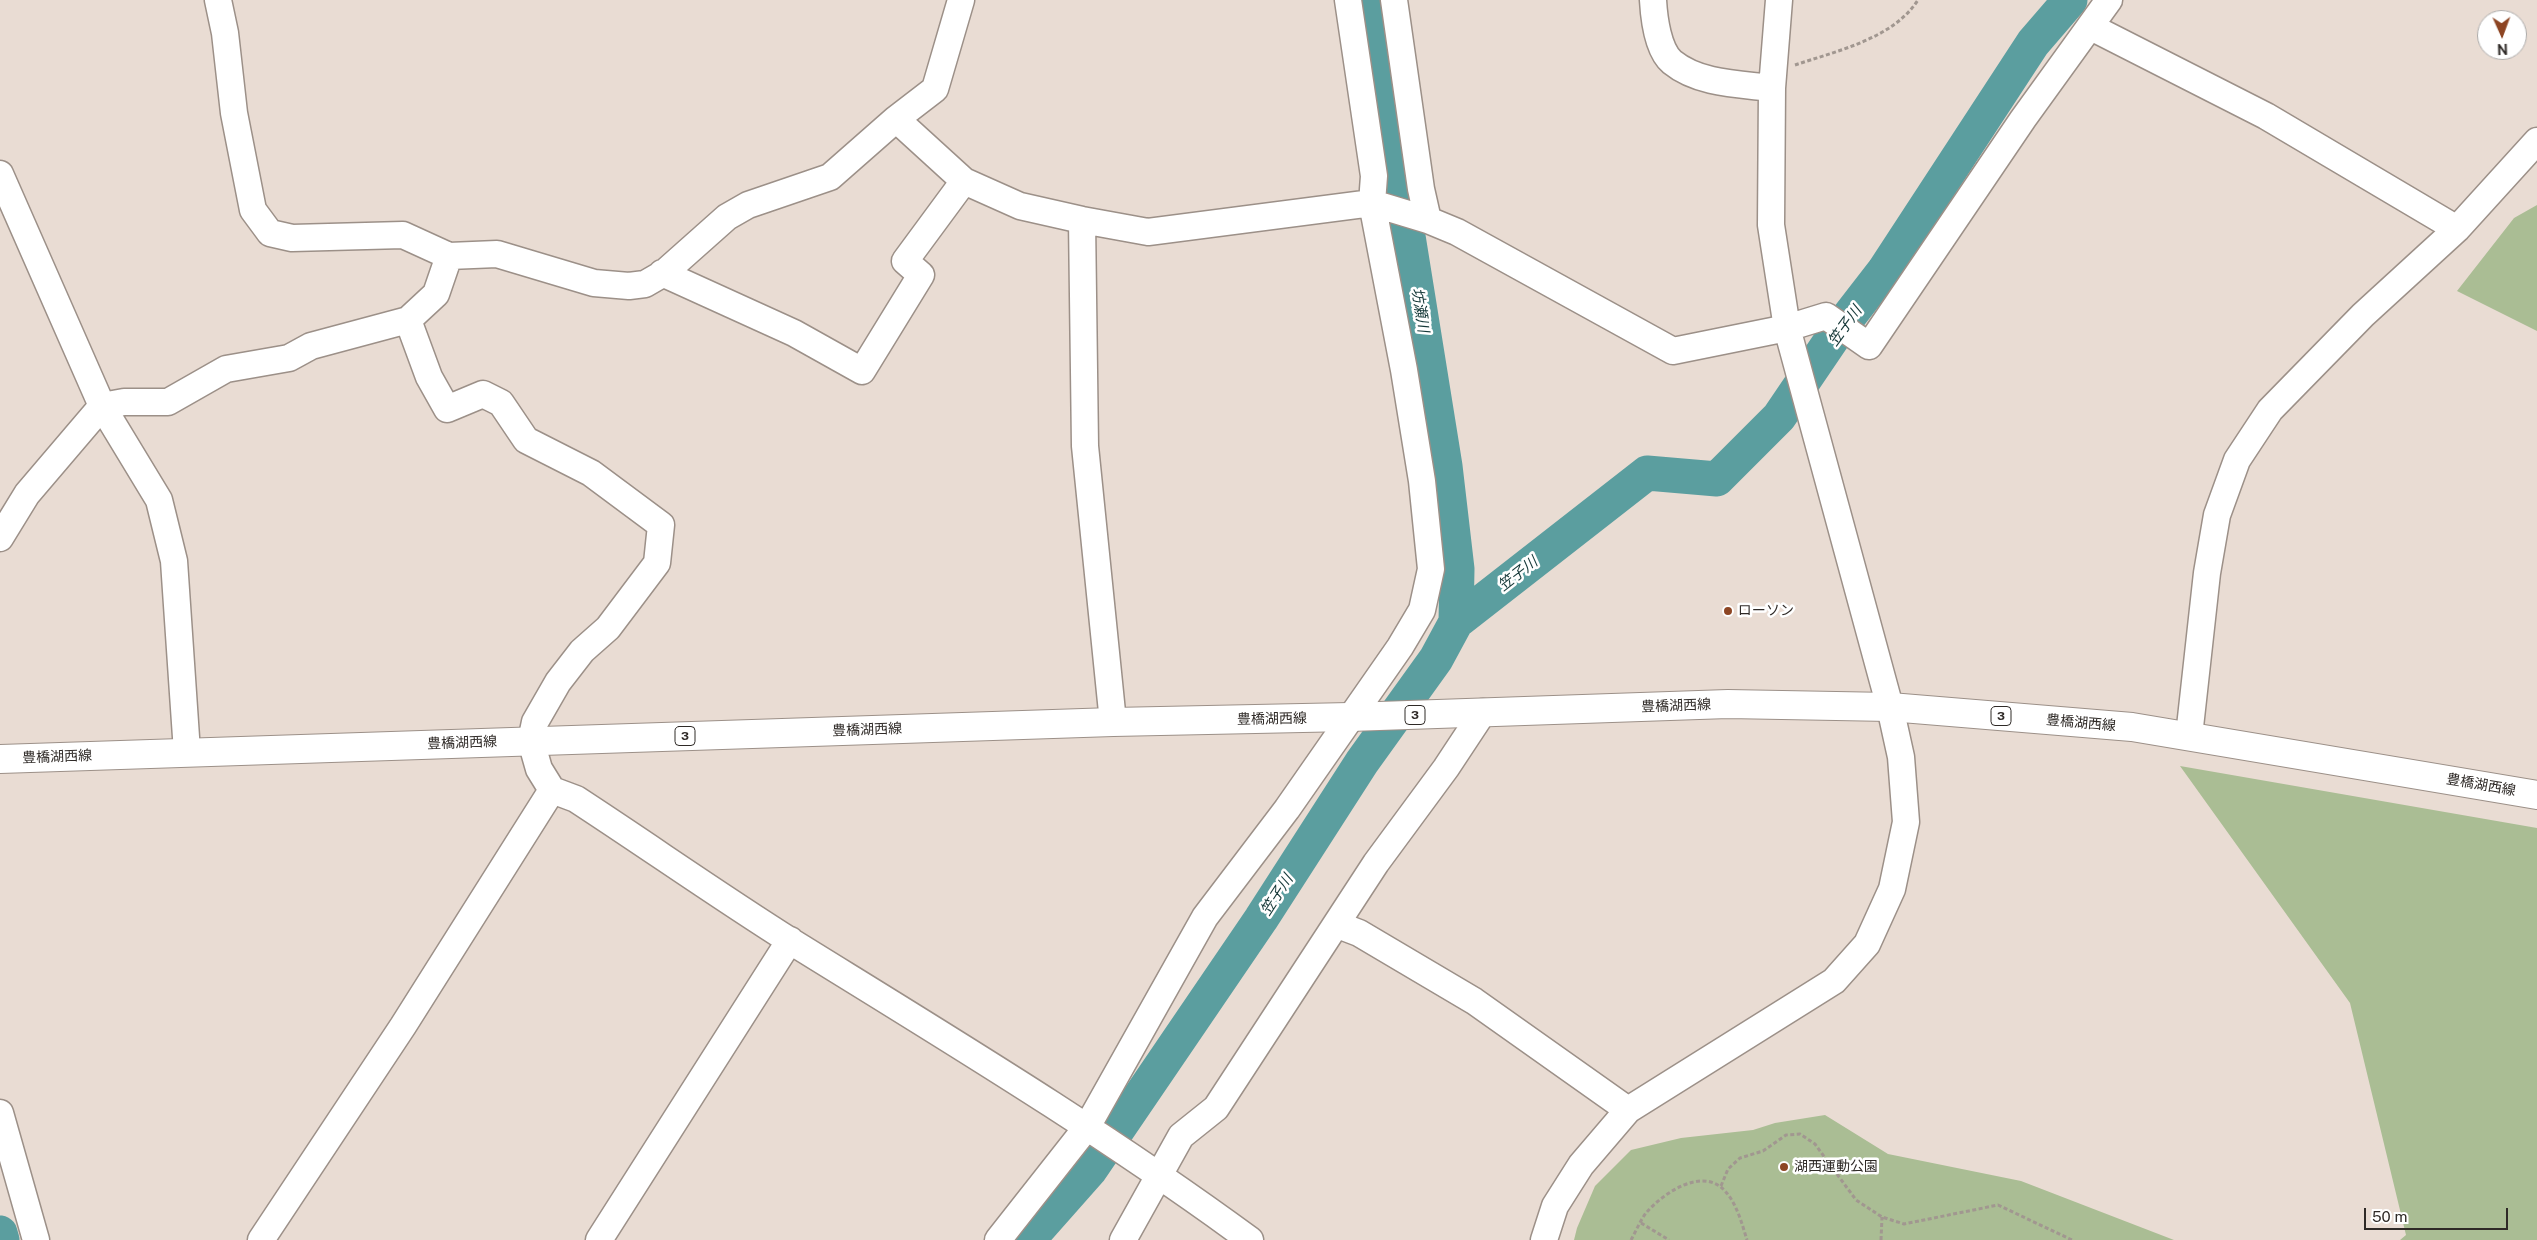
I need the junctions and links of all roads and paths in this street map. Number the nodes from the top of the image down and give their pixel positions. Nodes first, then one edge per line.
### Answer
1 (218, 0) edge
2 (961, 0) edge
3 (1348, 0) edge
4 (1394, 0) edge
5 (1652, 0) edge
6 (1779, 0) edge
7 (1918, 0) edge
8 (2109, 0) edge
9 (2092, 27) junction
10 (1773, 81) junction
11 (896, 119) junction
12 (2537, 141) edge
13 (0, 174) edge
14 (964, 182) junction
15 (1378, 205) junction
16 (1424, 219) junction
17 (1082, 220) junction
18 (2457, 229) junction
19 (449, 256) junction
20 (662, 273) junction
21 (408, 320) junction
22 (1787, 328) junction
23 (102, 406) junction
24 (0, 538) edge
25 (1890, 707) junction
26 (1471, 712) junction
27 (1360, 717) junction
28 (1113, 722) junction
29 (2189, 736) junction
30 (531, 741) junction
31 (187, 752) junction
32 (0, 759) edge
33 (552, 790) junction
34 (2537, 795) edge
35 (1338, 925) junction
36 (790, 940) junction
37 (1628, 1110) junction
38 (0, 1113) edge
39 (1087, 1127) junction
40 (1154, 1170) junction
41 (1721, 1186) junction
42 (1882, 1217) junction
43 (1641, 1223) junction
44 (36, 1240) edge
45 (262, 1240) edge
46 (599, 1240) edge
47 (998, 1240) edge
48 (1123, 1240) edge
49 (1250, 1240) edge
50 (1544, 1240) edge
51 (1631, 1240) edge
52 (1669, 1240) edge
53 (1747, 1240) edge
54 (1881, 1240) edge
55 (2072, 1240) edge

1 - 19 street
2 - 11 street
3 - 15 street
4 - 16 street
5 - 10 street
6 - 10 street
7 - 10 path
8 - 9 street
9 - 18 street
9 - 22 street
10 - 22 street
11 - 14 street
11 - 20 street
12 - 18 street
13 - 23 street
14 - 17 street
14 - 20 street
15 - 16 street
15 - 17 street
15 - 27 street
16 - 22 street
17 - 28 street
18 - 29 street
19 - 20 street
19 - 21 street
21 - 23 street
21 - 30 street
22 - 25 street
23 - 24 street
23 - 31 street
25 - 26 main road, 豊橋湖西線 / 3
25 - 29 main road, 豊橋湖西線 / 3
25 - 37 street
26 - 27 main road, 豊橋湖西線 / 3
26 - 35 street
27 - 28 main road, 豊橋湖西線 / 3
27 - 39 street
28 - 30 main road, 豊橋湖西線 / 3
29 - 34 main road, 豊橋湖西線 / 3
30 - 31 main road, 豊橋湖西線 / 3
30 - 33 street
31 - 32 main road, 豊橋湖西線 / 3
33 - 36 street
33 - 45 street
35 - 37 street
35 - 40 street
36 - 39 street
36 - 46 street
37 - 50 street
38 - 44 street
39 - 40 street
39 - 47 street
40 - 48 street
40 - 49 street
41 - 42 path
41 - 43 path
41 - 53 path
42 - 54 path
42 - 55 path
43 - 51 path
43 - 52 path

